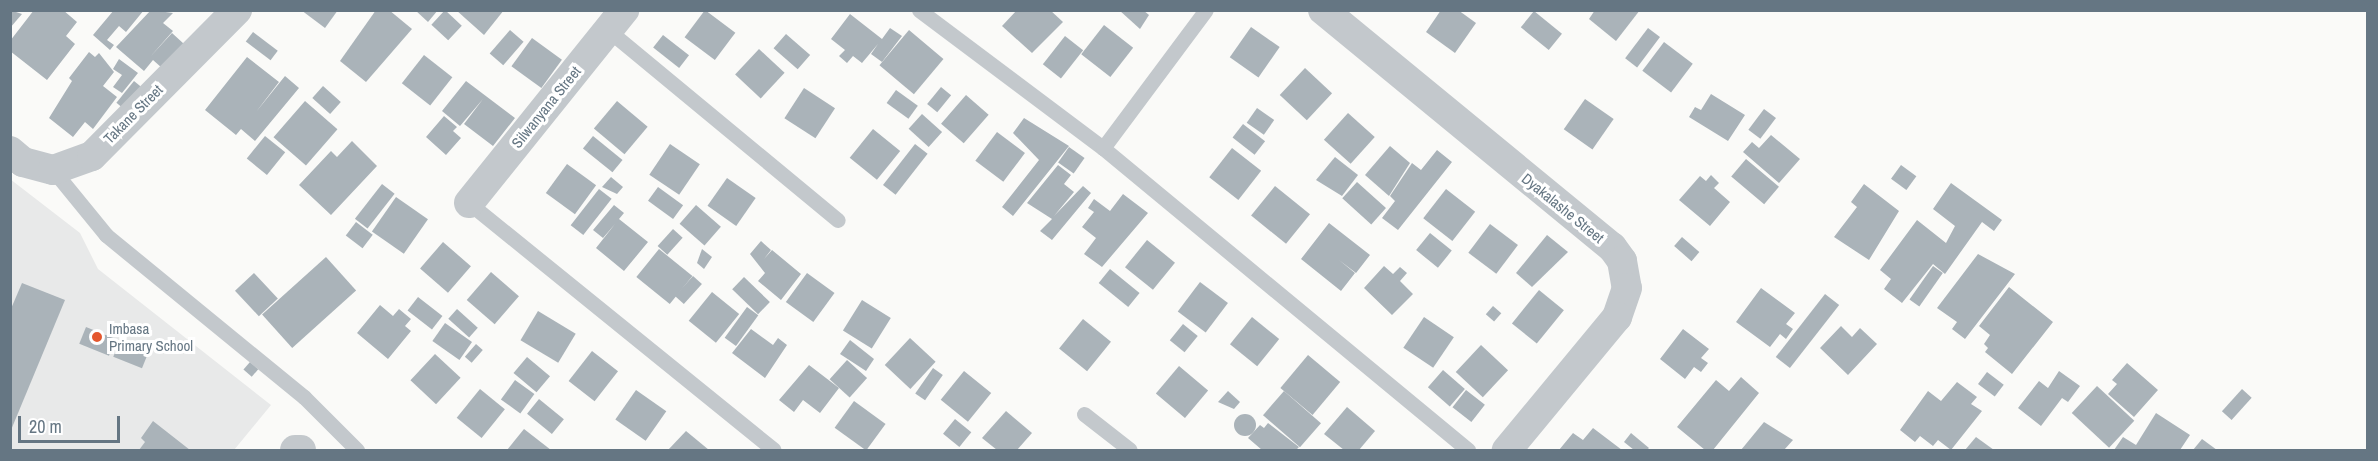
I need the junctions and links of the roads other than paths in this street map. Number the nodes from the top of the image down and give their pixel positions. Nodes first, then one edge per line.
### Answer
1 (237, 10) edge
2 (919, 10) edge
3 (1206, 10) edge
4 (1323, 10) edge
5 (616, 20) edge
6 (1103, 148) junction
7 (10, 151) edge
8 (52, 170) junction
9 (469, 203) joint
10 (838, 220) dead end
11 (1084, 414) dead end
12 (296, 450) edge
13 (301, 450) edge
14 (357, 450) edge
15 (774, 450) edge
16 (1130, 450) edge
17 (1468, 450) edge
18 (1507, 450) edge

1 - 8 street, Takane Street
2 - 6 lane
3 - 6 lane
4 - 18 street, Dyakalashe Street
5 - 9 street, Silwanyana Street
5 - 10 lane
6 - 17 lane
7 - 8 street
8 - 14 lane
9 - 15 lane
11 - 16 lane
12 - 13 street

